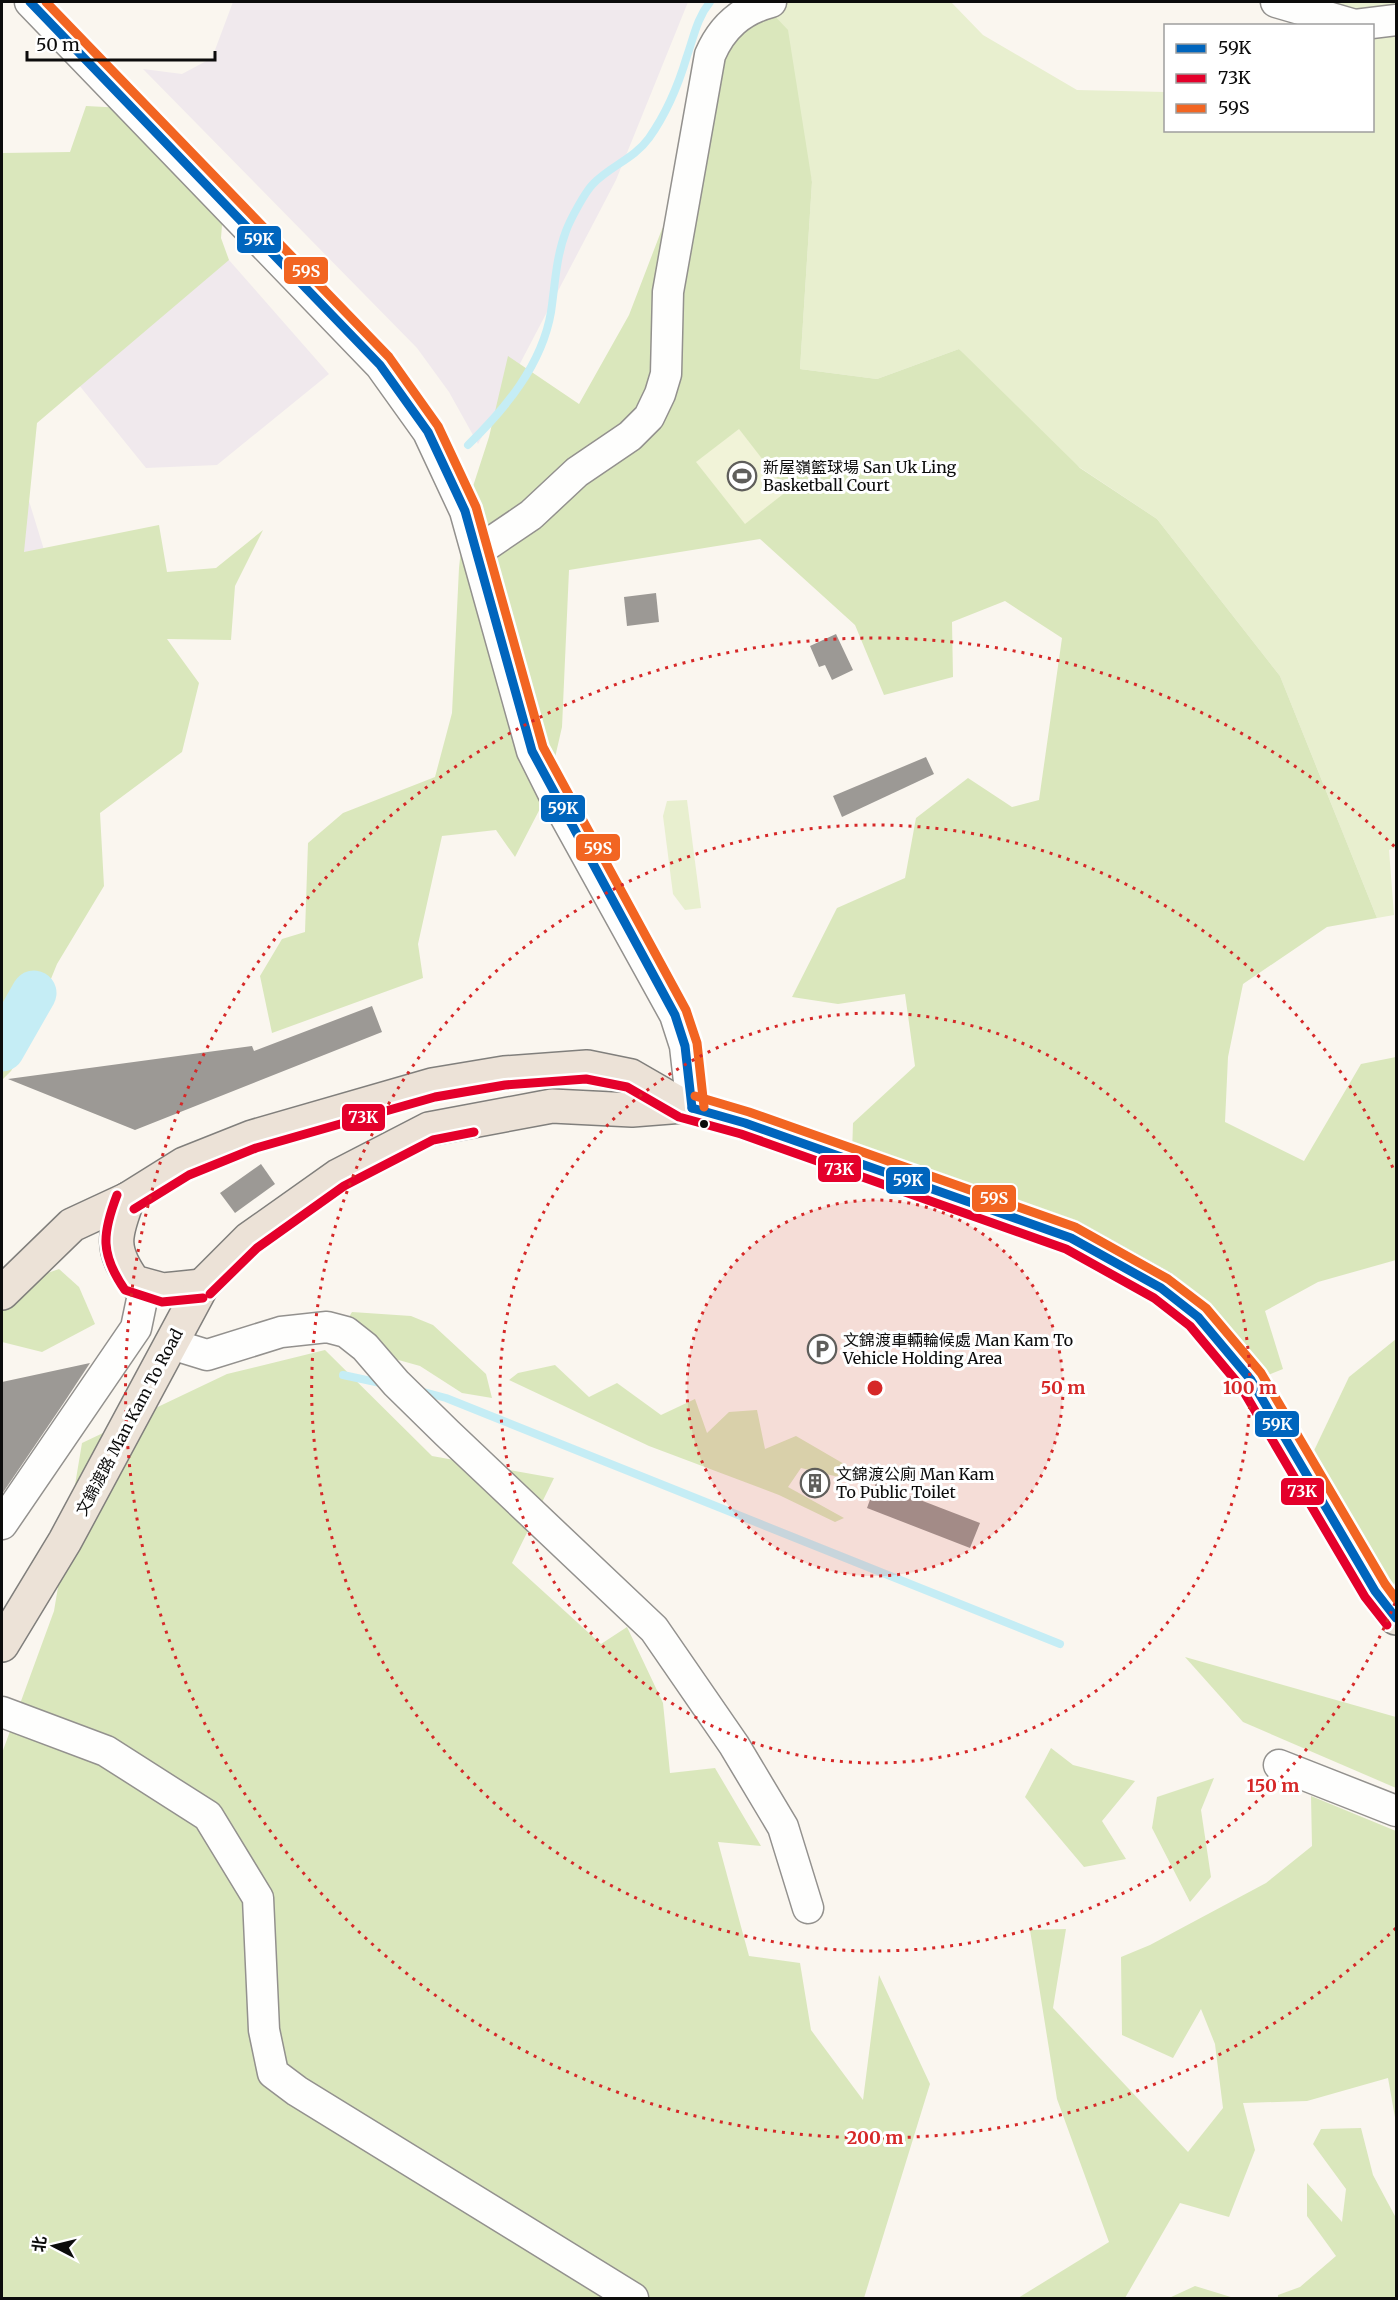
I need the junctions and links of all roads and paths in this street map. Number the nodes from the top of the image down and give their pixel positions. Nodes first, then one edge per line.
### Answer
1 (30, 2) edge
2 (771, 2) edge
3 (1276, 2) edge
4 (1396, 20) edge
5 (1352, 24) edge
6 (1363, 24) edge
7 (478, 551) junction
8 (687, 1107) junction
9 (128, 1199) junction
10 (145, 1285) junction
11 (202, 1286) junction
12 (2, 1293) edge
13 (177, 1332) junction
14 (2, 1524) edge
15 (1396, 1618) edge
16 (2, 1645) edge
17 (2, 1712) edge
18 (1279, 1765) dead end
19 (1396, 1811) edge
20 (808, 1908) dead end
21 (633, 2298) edge

1 - 7 street
2 - 7 street
3 - 5 street
4 - 6 street
7 - 8 street
8 - 9 main road, 文錦渡路 Man Kam To Road
8 - 11 main road, 文錦渡路 Man Kam To Road
8 - 15 main road, 文錦渡路 Man Kam To Road
9 - 10 main road
9 - 12 main road, 文錦渡路 Man Kam To Road
10 - 11 main road
10 - 14 street
11 - 13 main road, 文錦渡路 Man Kam To Road
13 - 16 main road, 文錦渡路 Man Kam To Road
13 - 20 street
17 - 21 street
18 - 19 street

